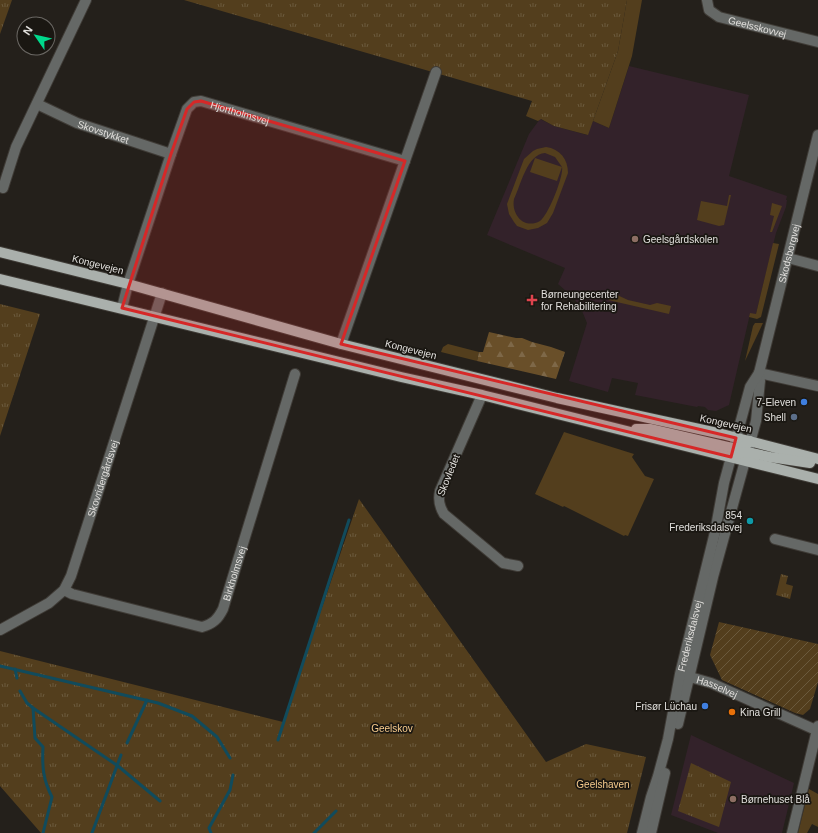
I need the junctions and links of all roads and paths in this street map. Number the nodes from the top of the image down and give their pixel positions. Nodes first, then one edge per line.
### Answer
1 (86, 0) edge
2 (707, 0) edge
3 (818, 42) edge
4 (436, 72) dead end
5 (37, 104) junction
6 (818, 134) edge
7 (171, 154) junction
8 (405, 162) junction
9 (3, 188) dead end
10 (0, 252) edge
11 (788, 258) junction
12 (818, 266) edge
13 (0, 279) edge
14 (128, 284) junction
15 (162, 293) junction
16 (122, 308) junction
17 (155, 317) junction
18 (341, 344) junction
19 (759, 372) junction
20 (295, 374) dead end
21 (818, 386) edge
22 (482, 395) junction
23 (736, 438) junction
24 (750, 441) junction
25 (732, 453) junction
26 (746, 456) junction
27 (818, 459) edge
28 (818, 464) edge
29 (818, 479) edge
30 (775, 539) dead end
31 (818, 550) edge
32 (518, 566) dead end
33 (64, 590) junction
34 (0, 630) edge
35 (685, 675) junction
36 (818, 729) edge
37 (642, 833) edge
38 (651, 833) edge
39 (792, 833) edge

1 - 5 street
2 - 3 street, Geelsskovvej
4 - 8 street
5 - 7 street, Skovstykket
5 - 9 street
6 - 11 street, Skodsborgvej
7 - 8 street, Hjortholmsvej
7 - 14 street, Hjortholmsvej
8 - 18 street
10 - 14 main road, Kongevejen
11 - 12 street
11 - 19 street, Skodsborgvej
13 - 16 main road
14 - 15 main road, Kongevejen
14 - 16 street, Hjortholmsvej
15 - 17 street, Skovridergårdsvej
15 - 18 main road, Kongevejen
16 - 17 main road
17 - 22 main road
17 - 33 street, Skovridergårdsvej
18 - 23 main road, Kongevejen
19 - 21 street
19 - 23 street, Skodsborgvej
19 - 24 street, Skodsborgvej
20 - 33 street, Birkholmsvej
22 - 25 main road
22 - 32 street, Skovledet
23 - 24 main road, Kongevejen
23 - 25 street, Frederiksdalsvej
24 - 25 main road
24 - 26 street, Frederiksdalsvej
24 - 27 main road, Kongevejen
25 - 26 main road
25 - 35 street, Frederiksdalsvej
26 - 28 main road
26 - 29 main road
26 - 35 street, Frederiksdalsvej
30 - 31 street
33 - 34 street, Skovridergårdsvej
35 - 36 street, Hasselvej
35 - 37 street, Frederiksdalsvej
35 - 38 street, Frederiksdalsvej
36 - 39 street

